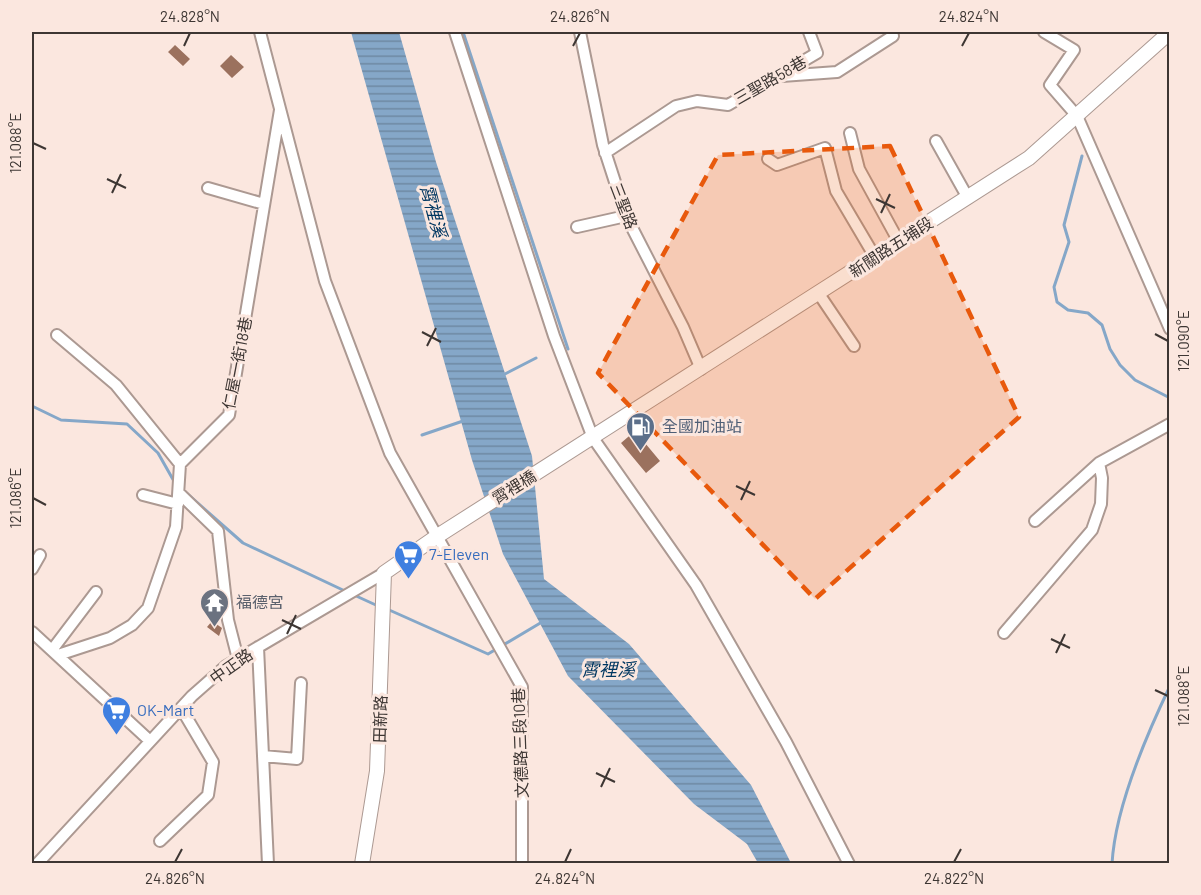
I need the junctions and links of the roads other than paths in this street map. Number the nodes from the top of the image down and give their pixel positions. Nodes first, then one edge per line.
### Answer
1 (260, 32) edge
2 (455, 32) edge
3 (580, 32) edge
4 (809, 32) edge
5 (1044, 32) edge
6 (1168, 32) edge
7 (893, 36) dead end
8 (777, 77) junction
9 (280, 106) junction
10 (1077, 116) junction
11 (850, 133) dead end
12 (936, 141) dead end
13 (605, 153) junction
14 (768, 159) dead end
15 (208, 188) dead end
16 (968, 198) junction
17 (264, 204) junction
18 (626, 216) junction
19 (577, 227) dead end
20 (899, 242) junction
21 (876, 258) junction
22 (819, 294) junction
23 (1170, 329) edge
24 (57, 335) dead end
25 (854, 346) dead end
26 (701, 369) junction
27 (1170, 424) edge
28 (593, 438) junction
29 (1099, 463) junction
30 (180, 464) junction
31 (143, 495) dead end
32 (179, 498) junction
33 (1035, 521) dead end
34 (436, 537) junction
35 (40, 555) dead end
36 (32, 569) edge
37 (384, 573) junction
38 (96, 592) dead end
39 (1004, 633) dead end
40 (34, 638) edge
41 (258, 647) junction
42 (55, 652) junction
43 (238, 659) junction
44 (301, 683) dead end
45 (181, 708) junction
46 (150, 741) junction
47 (263, 756) junction
48 (160, 841) dead end
49 (37, 864) edge
50 (268, 864) edge
51 (362, 864) edge
52 (522, 864) edge
53 (849, 864) edge

1 - 9 street, 仁屋一街18巷
2 - 28 street
3 - 13 street, 三聖路
4 - 8 street, 三聖路58巷
5 - 10 street
6 - 10 main road, 新關路五埔段
7 - 8 street
8 - 13 street, 三聖路58巷
9 - 17 street, 仁屋一街18巷
9 - 34 street, 文德路三段10巷
10 - 16 main road, 新關路五埔段
10 - 23 street
11 - 20 street
12 - 16 street
13 - 18 street, 三聖路
14 - 21 street
15 - 17 street
16 - 20 main road, 新關路五埔段
17 - 30 street, 仁屋一街18巷
18 - 19 street
18 - 26 street, 三聖路
20 - 21 main road, 新關路五埔段
21 - 22 main road, 新關路五埔段
22 - 25 street
22 - 26 main road, 新關路五埔段
24 - 30 street
26 - 28 main road, 新關路五埔段
27 - 29 street
28 - 34 main road, 霄裡橋
28 - 53 street
29 - 33 street
29 - 39 street
30 - 32 street
31 - 32 street
32 - 42 street
32 - 43 street
34 - 37 main road, 中正路
34 - 52 street, 文德路三段10巷
35 - 36 street
37 - 41 street, 中正路
37 - 51 main road, 田新路
38 - 42 street
40 - 42 street
41 - 43 street, 中正路
41 - 47 street
42 - 46 street
43 - 45 street, 中正路
44 - 47 street
45 - 46 street, 中正路
45 - 48 street
46 - 49 street, 中正路
47 - 50 street

